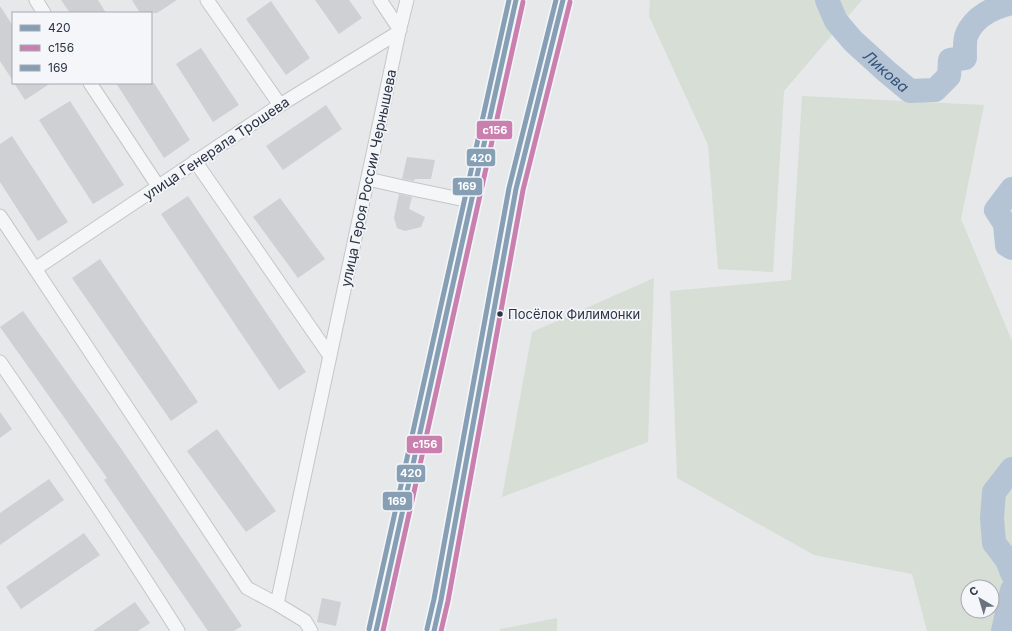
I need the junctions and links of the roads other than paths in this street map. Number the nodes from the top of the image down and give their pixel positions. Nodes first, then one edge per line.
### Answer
1 (36, 0) edge
2 (207, 0) edge
3 (380, 0) edge
4 (407, 0) edge
5 (516, 0) edge
6 (562, 0) edge
7 (43, 12) edge
8 (399, 31) junction
9 (91, 84) edge
10 (280, 105) junction
11 (195, 162) junction
12 (368, 179) junction
13 (158, 186) junction
14 (470, 201) junction
15 (0, 216) edge
16 (35, 268) junction
17 (330, 356) junction
18 (0, 362) edge
19 (276, 604) junction
20 (178, 631) edge
21 (311, 631) edge
22 (376, 631) edge
23 (434, 631) edge

1 - 7 street
2 - 10 street
3 - 8 street
4 - 8 street, улица Героя России Чернышева
5 - 14 main road
6 - 23 main road
8 - 10 street, улица Генерала Трошева
8 - 12 street, улица Героя России Чернышева
9 - 13 street
10 - 11 street, улица Генерала Трошева
11 - 13 street, улица Генерала Трошева
11 - 17 street
12 - 14 street
12 - 17 street, улица Героя России Чернышева
13 - 16 street, улица Генерала Трошева
14 - 22 main road
15 - 16 street
16 - 19 street
17 - 19 street, улица Героя России Чернышева
18 - 20 street
19 - 21 street

